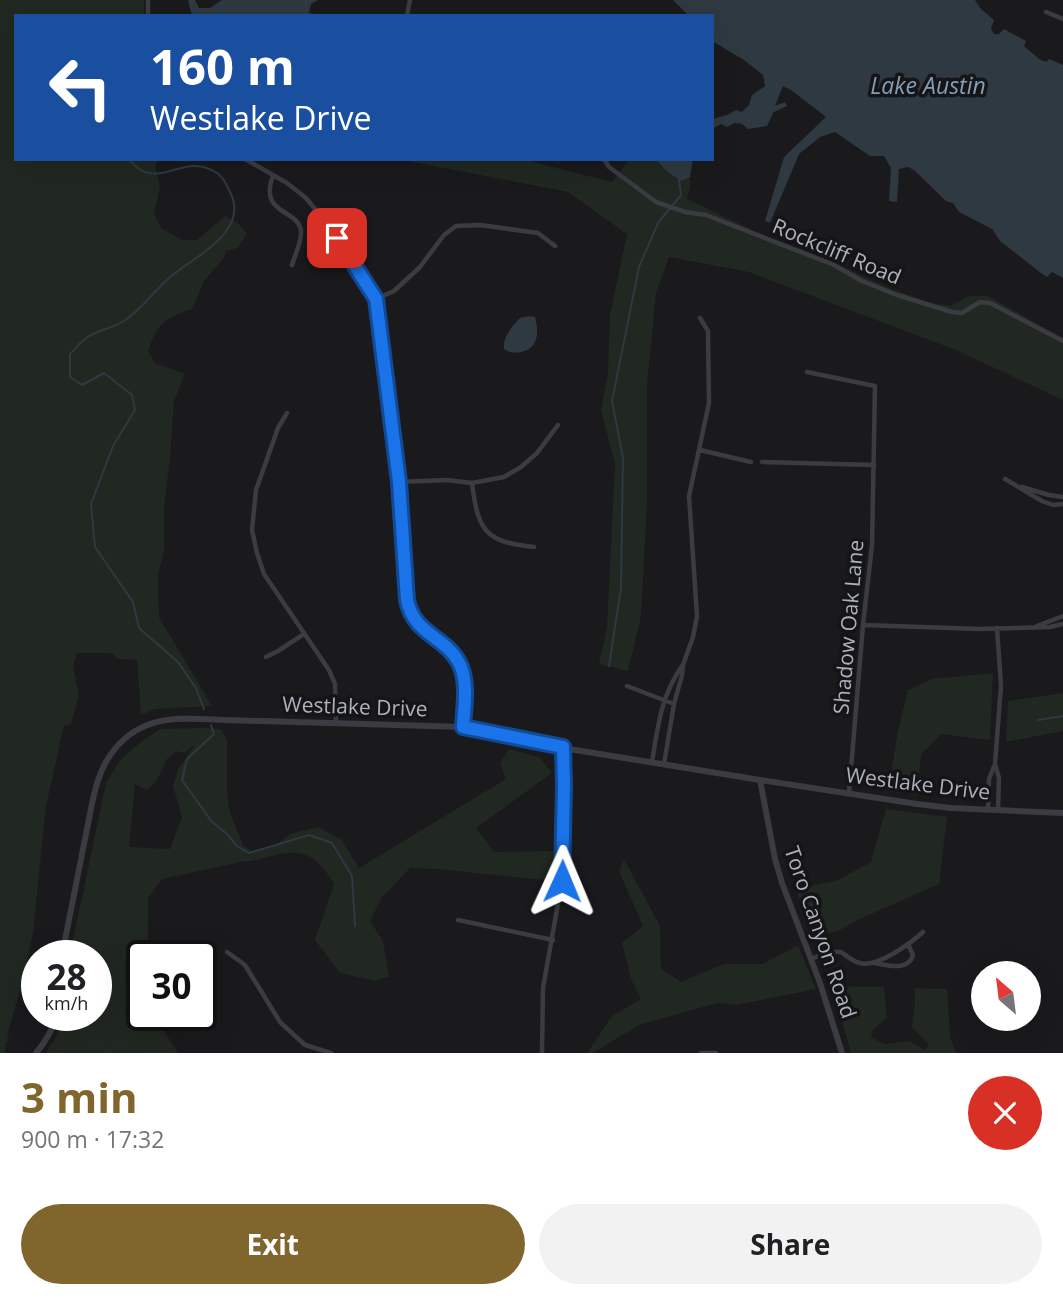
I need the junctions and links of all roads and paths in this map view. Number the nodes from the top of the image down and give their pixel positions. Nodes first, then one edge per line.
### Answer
1 (1046, 12) dead end
2 (1063, 19) edge
3 (248, 161) edge
4 (605, 161) edge
5 (273, 176) junction
6 (555, 246) dead end
7 (292, 265) dead end
8 (376, 299) junction
9 (701, 318) dead end
10 (1063, 341) edge
11 (807, 372) dead end
12 (287, 413) dead end
13 (558, 425) dead end
14 (700, 450) junction
15 (751, 462) dead end
16 (762, 462) dead end
17 (874, 465) junction
18 (1005, 479) dead end
19 (399, 482) junction
20 (472, 483) junction
21 (1021, 487) junction
22 (1063, 497) edge
23 (1063, 504) edge
24 (534, 547) dead end
25 (1063, 616) edge
26 (1063, 624) edge
27 (863, 625) junction
28 (1037, 626) junction
29 (997, 628) junction
30 (304, 634) junction
31 (266, 657) dead end
32 (683, 666) junction
33 (627, 686) dead end
34 (664, 700) junction
35 (674, 704) junction
36 (335, 723) junction
37 (463, 727) junction
38 (563, 747) junction
39 (652, 762) junction
40 (664, 764) junction
41 (995, 764) junction
42 (760, 780) junction
43 (849, 793) junction
44 (988, 810) junction
45 (998, 810) junction
46 (1063, 813) edge
47 (458, 920) dead end
48 (923, 932) dead end
49 (65, 940) edge
50 (553, 940) junction
51 (908, 944) junction
52 (227, 952) dead end
53 (811, 959) junction
54 (873, 963) junction
55 (51, 1031) edge
56 (36, 1053) edge
57 (331, 1053) edge
58 (542, 1053) edge
59 (701, 1053) edge
60 (716, 1053) edge
61 (842, 1053) edge

1 - 2 street
3 - 5 street
4 - 10 street, Rockcliff Road
5 - 7 street
5 - 8 street
6 - 8 street
8 - 19 street
9 - 14 street
11 - 17 street, Shadow Oak Lane
12 - 30 street
13 - 20 street
14 - 15 street
14 - 32 street
16 - 17 street
17 - 27 street, Shadow Oak Lane
18 - 21 street
19 - 20 street
19 - 37 street
20 - 24 street
21 - 22 street
21 - 23 street
25 - 28 street
26 - 28 street
27 - 29 street
27 - 43 street, Shadow Oak Lane
28 - 29 street
29 - 41 street
30 - 31 street
30 - 36 street
32 - 34 street
32 - 35 street
33 - 34 street
34 - 35 street
34 - 39 street
35 - 40 street
36 - 37 street, Westlake Drive
36 - 49 street, Westlake Drive
37 - 38 street, Westlake Drive
38 - 39 street, Westlake Drive
38 - 50 street
39 - 40 street, Westlake Drive
40 - 42 street, Westlake Drive
41 - 44 street
41 - 45 street
42 - 43 street, Westlake Drive
42 - 53 street, Toro Canyon Road
43 - 44 street, Westlake Drive
44 - 45 street, Westlake Drive
45 - 46 street, Westlake Drive
47 - 50 street
48 - 51 street
50 - 58 street
51 - 54 street
51 - 54 street
52 - 57 street
53 - 54 street
53 - 61 street, Toro Canyon Road
55 - 56 street
59 - 60 street

